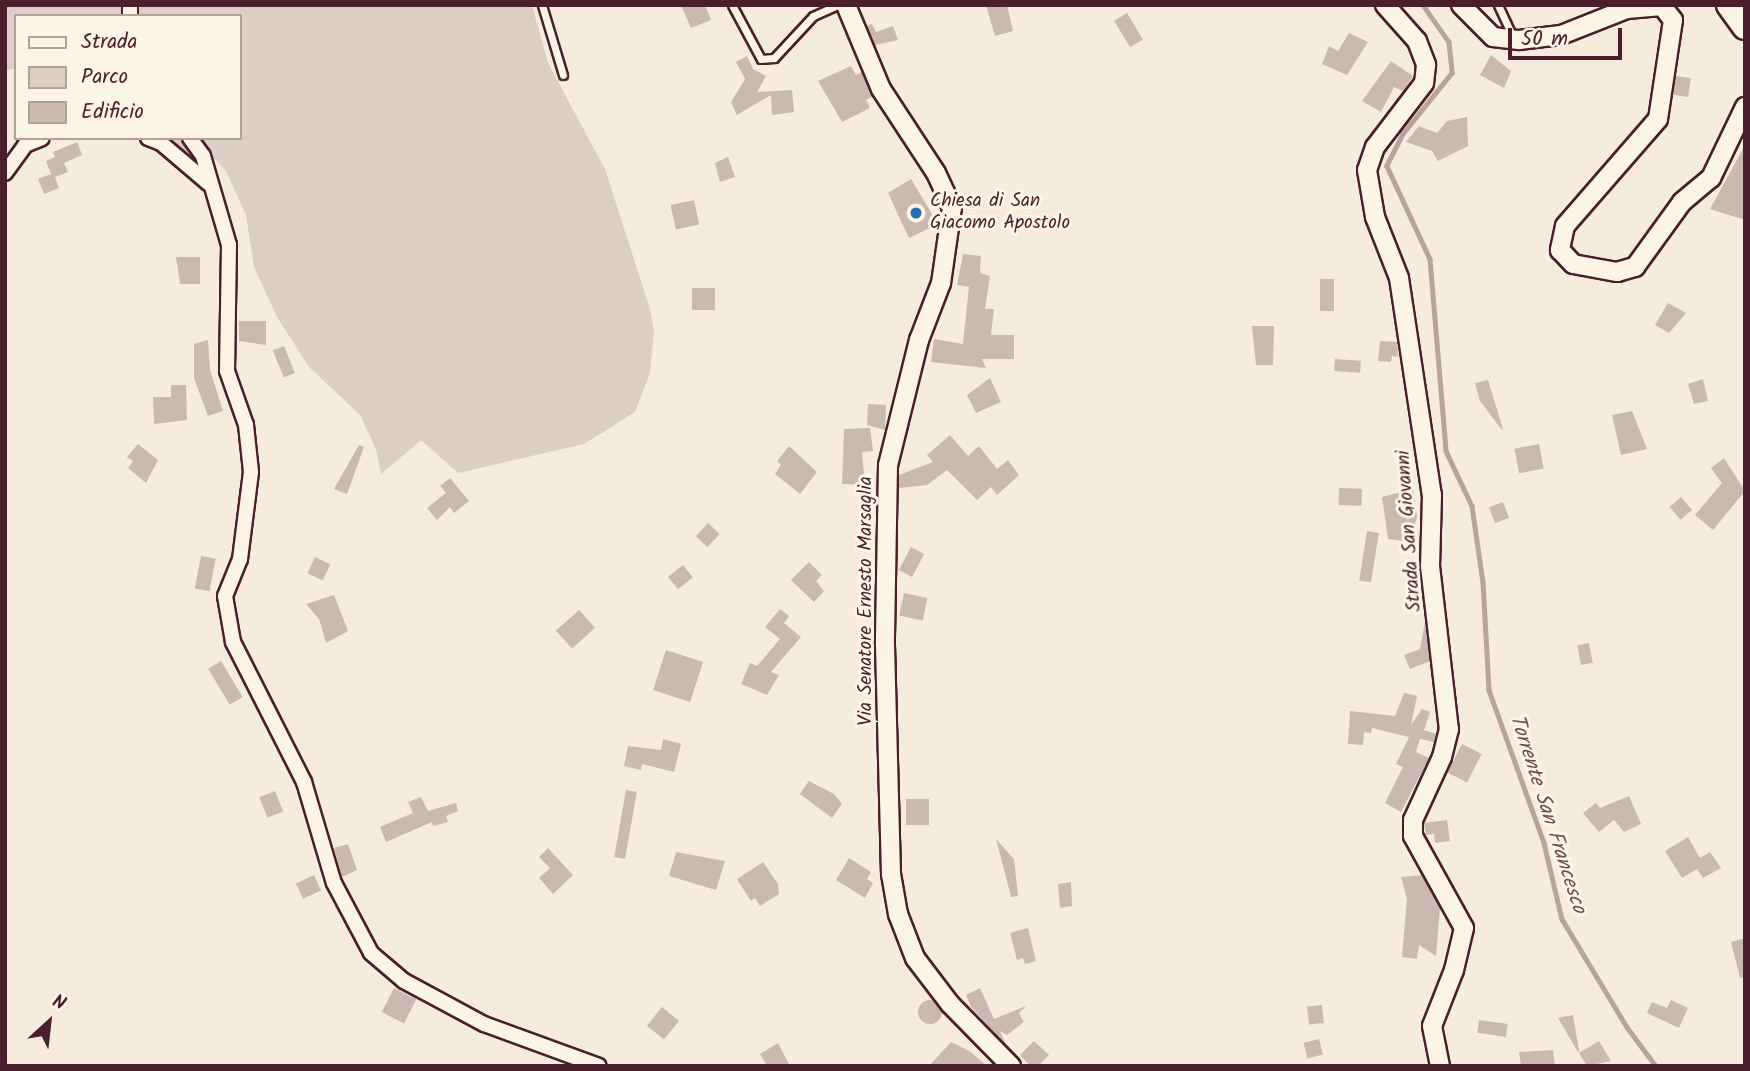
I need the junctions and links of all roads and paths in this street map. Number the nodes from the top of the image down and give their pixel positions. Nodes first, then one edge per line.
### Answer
1 (542, 5) edge
2 (732, 5) edge
3 (838, 5) edge
4 (846, 5) edge
5 (1385, 5) edge
6 (1461, 5) edge
7 (1498, 5) edge
8 (1729, 5) edge
9 (1745, 27) edge
10 (1515, 39) junction
11 (563, 75) dead end
12 (1745, 107) edge
13 (37, 140) edge
14 (154, 140) edge
15 (191, 140) edge
16 (5, 173) edge
17 (213, 190) junction
18 (599, 1066) edge
19 (1011, 1066) edge
20 (1440, 1066) edge

1 - 11 lane
2 - 3 lane
4 - 19 street, Via Senatore Ernesto Marsaglia
5 - 20 street, Strada San Giovanni
6 - 10 street
7 - 10 lane
8 - 9 highway
10 - 12 street
13 - 16 street
14 - 17 street
15 - 17 street
17 - 18 street

